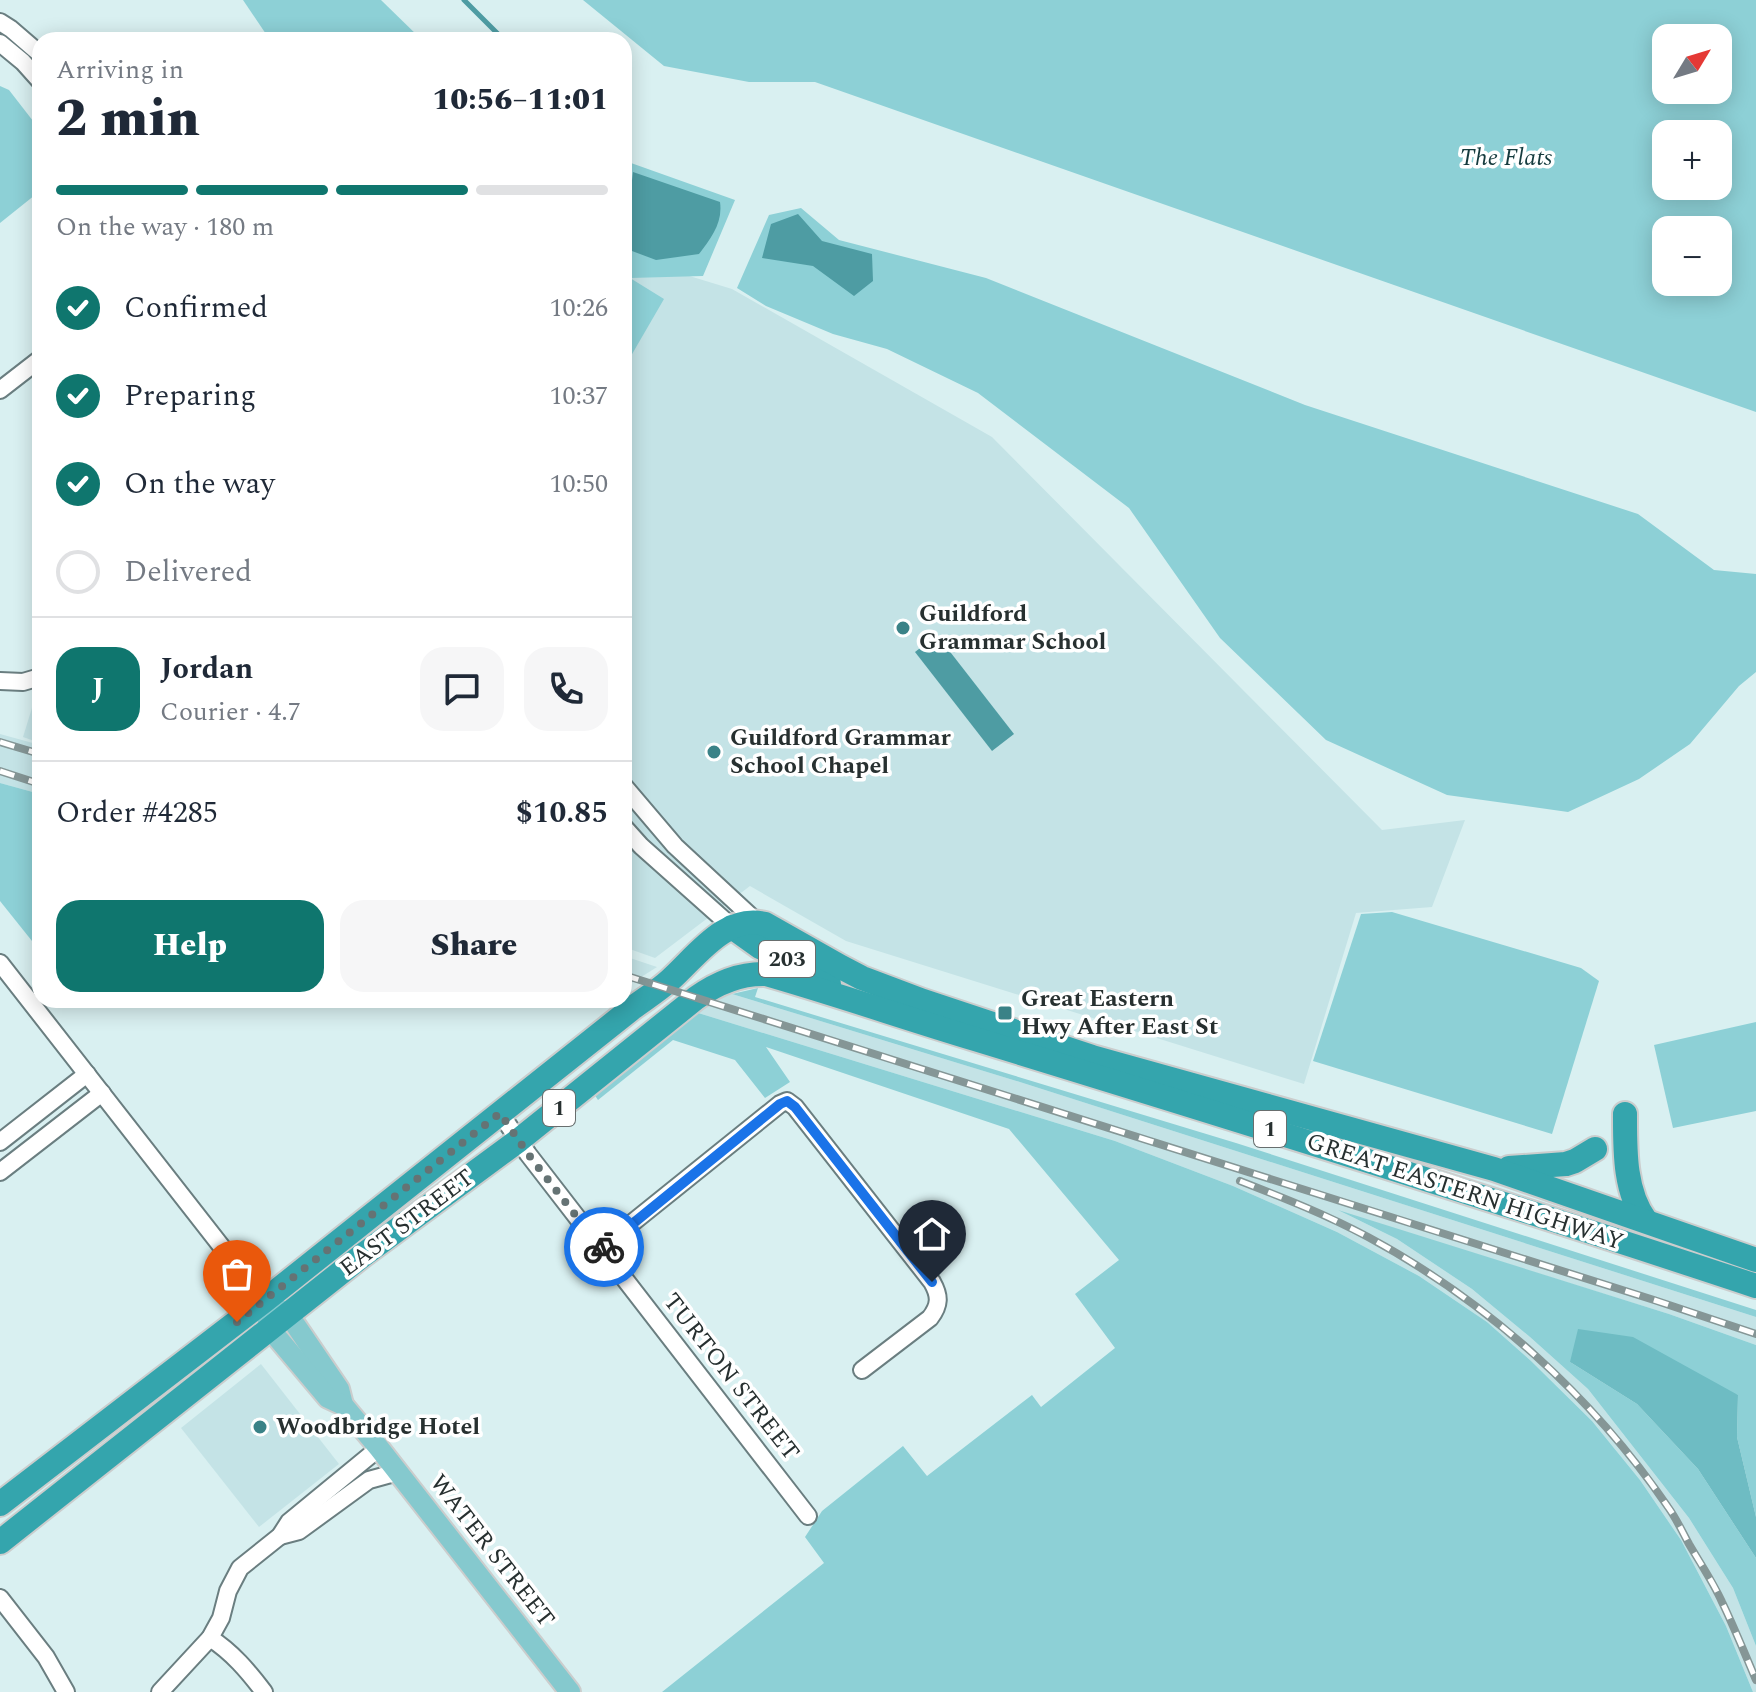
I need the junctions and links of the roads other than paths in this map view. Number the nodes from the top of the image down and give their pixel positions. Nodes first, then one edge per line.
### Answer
1 (0, 22) edge
2 (0, 43) edge
3 (32, 47) edge
4 (32, 72) edge
5 (32, 365) edge
6 (0, 390) edge
7 (32, 679) edge
8 (0, 681) edge
9 (632, 795) edge
10 (632, 836) edge
11 (757, 922) junction
12 (732, 927) junction
13 (0, 963) edge
14 (838, 995) junction
15 (32, 1004) edge
16 (35, 1008) edge
17 (87, 1074) junction
18 (102, 1093) junction
19 (500, 1113) junction
20 (1625, 1114) dead end
21 (519, 1140) junction
22 (0, 1142) edge
23 (1595, 1149) dead end
24 (1494, 1169) junction
25 (0, 1172) edge
26 (1646, 1221) junction
27 (601, 1248) junction
28 (1756, 1260) edge
29 (1756, 1286) edge
30 (264, 1301) junction
31 (279, 1322) junction
32 (862, 1370) dead end
33 (379, 1448) junction
34 (398, 1472) junction
35 (0, 1504) edge
36 (808, 1516) dead end
37 (280, 1536) junction
38 (0, 1542) edge
39 (0, 1598) edge
40 (210, 1638) junction
41 (66, 1692) edge
42 (160, 1692) edge
43 (264, 1692) edge
44 (570, 1692) edge

1 - 3 street
2 - 4 street
5 - 6 street
7 - 8 street
9 - 11 street, 203
10 - 12 street, 203
11 - 12 highway, EAST STREET / 1
11 - 24 highway, GREAT EASTERN HIGHWAY / 1
12 - 14 highway, GREAT EASTERN HIGHWAY / 203
12 - 19 highway, EAST STREET / 1
13 - 15 street
14 - 21 highway, EAST STREET / 1
14 - 29 highway, GREAT EASTERN HIGHWAY / 1
16 - 17 street
17 - 18 street
17 - 22 street
18 - 25 street
18 - 30 street
19 - 21 street, TURTON STREET
19 - 30 highway, EAST STREET / 1
20 - 26 highway
21 - 27 street, TURTON STREET
21 - 31 highway, EAST STREET / 1
23 - 24 highway
24 - 26 highway, GREAT EASTERN HIGHWAY / 1
26 - 28 highway, GREAT EASTERN HIGHWAY / 1
27 - 32 street
27 - 36 street, TURTON STREET
30 - 31 main road, WATER STREET
30 - 35 highway, EAST STREET / 1
31 - 33 main road, WATER STREET
31 - 38 highway, EAST STREET / 1
33 - 34 main road, WATER STREET
33 - 37 street
34 - 37 street
34 - 44 main road, WATER STREET
37 - 40 street
39 - 41 street
40 - 42 street
40 - 43 street

